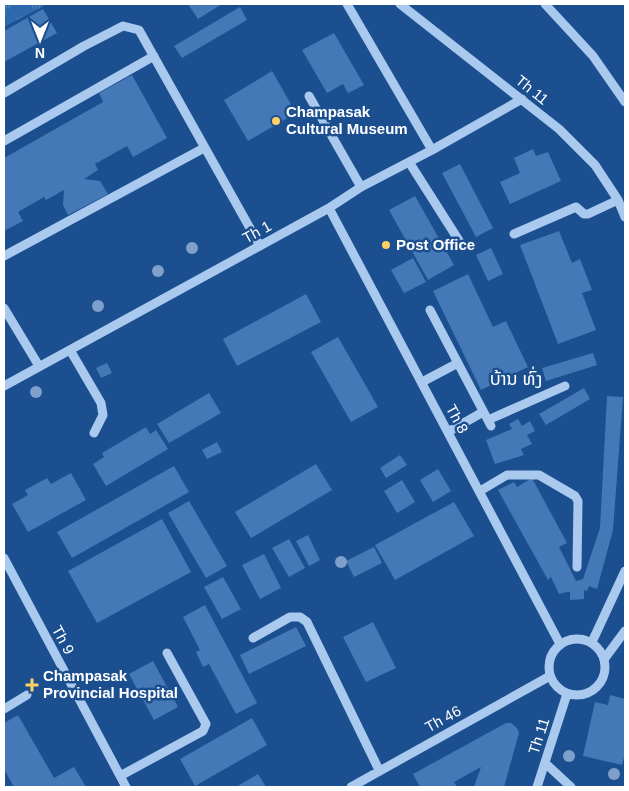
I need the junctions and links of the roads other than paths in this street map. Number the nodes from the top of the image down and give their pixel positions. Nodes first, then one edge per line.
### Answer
1 (347, 4) edge
2 (400, 4) edge
3 (545, 4) edge
4 (154, 56) junction
5 (4, 93) edge
6 (309, 96) dead end
7 (522, 99) junction
8 (625, 102) edge
9 (4, 141) edge
10 (204, 148) junction
11 (432, 150) junction
12 (409, 162) junction
13 (362, 187) junction
14 (618, 200) junction
15 (330, 208) junction
16 (625, 217) edge
17 (514, 234) dead end
18 (260, 246) junction
19 (464, 247) dead end
20 (4, 256) edge
21 (4, 308) edge
22 (430, 310) dead end
23 (70, 350) junction
24 (458, 363) junction
25 (39, 366) junction
26 (422, 382) junction
27 (4, 386) edge
28 (565, 386) dead end
29 (487, 420) junction
30 (448, 432) junction
31 (94, 433) dead end
32 (480, 491) junction
33 (4, 558) edge
34 (577, 567) dead end
35 (625, 571) edge
36 (625, 631) edge
37 (253, 638) dead end
38 (592, 642) junction
39 (560, 644) junction
40 (167, 653) dead end
41 (605, 658) junction
42 (550, 676) junction
43 (568, 694) junction
44 (27, 695) dead end
45 (4, 709) edge
46 (545, 763) junction
47 (379, 770) junction
48 (120, 776) junction
49 (126, 787) edge
50 (351, 787) edge
51 (537, 787) edge
52 (571, 787) edge

1 - 11 street
2 - 7 street, Th 11
3 - 8 street
4 - 5 street
4 - 9 street
4 - 10 street
6 - 13 street
7 - 11 street, Th 1
7 - 14 street, Th 11
10 - 18 street
10 - 20 street
11 - 12 street, Th 1
12 - 13 street, Th 1
12 - 19 street
13 - 15 street, Th 1
14 - 16 street, Th 11
14 - 17 street
15 - 18 street, Th 1
15 - 26 street, Th 8
18 - 23 street, Th 1
21 - 25 street
22 - 24 street
23 - 25 street, Th 1
23 - 31 street
24 - 26 street
24 - 29 street
25 - 27 street, Th 1
26 - 30 street, Th 8
28 - 29 street
29 - 30 street
30 - 32 street, Th 8
32 - 34 street
32 - 39 street, Th 8
33 - 48 street, Th 9
35 - 38 street
36 - 41 street
37 - 47 street
38 - 39 street
38 - 41 street
39 - 42 street
40 - 48 street
41 - 43 street
42 - 43 street
42 - 47 street, Th 46
43 - 46 street, Th 11
44 - 45 street
46 - 51 street, Th 11
46 - 52 street
47 - 50 street, Th 46
48 - 49 street, Th 9

